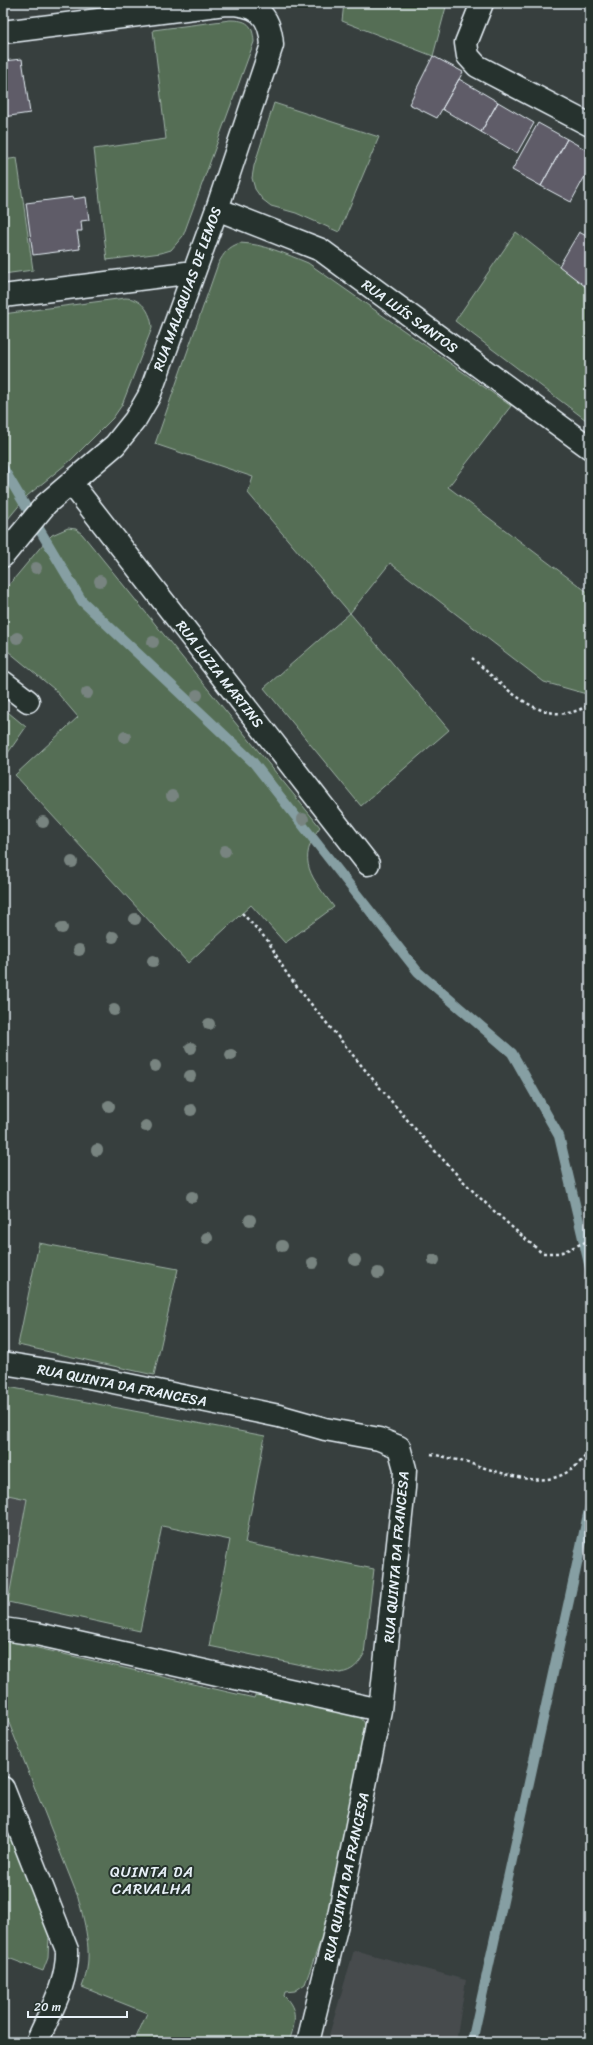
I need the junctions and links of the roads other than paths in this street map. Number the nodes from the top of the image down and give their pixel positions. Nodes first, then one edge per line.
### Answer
1 (229, 3) edge
2 (482, 3) edge
3 (3, 32) edge
4 (590, 125) edge
5 (217, 209) junction
6 (194, 272) junction
7 (3, 296) edge
8 (590, 448) edge
9 (72, 484) junction
10 (3, 556) edge
11 (3, 682) edge
12 (28, 701) dead end
13 (368, 864) dead end
14 (3, 1363) edge
15 (3, 1629) edge
16 (380, 1710) junction
17 (3, 1788) edge
18 (37, 2042) edge
19 (308, 2042) edge

1 - 3 street, RUA MALAQUIAS DE LEMOS
1 - 5 street, RUA MALAQUIAS DE LEMOS
2 - 4 street
5 - 6 street, RUA MALAQUIAS DE LEMOS
5 - 8 street, RUA LUÍS SANTOS
6 - 7 street
6 - 9 street, RUA MALAQUIAS DE LEMOS
9 - 10 street, RUA MALAQUIAS DE LEMOS
9 - 13 street, RUA LUZIA MARTINS
11 - 12 street
14 - 16 street, RUA QUINTA DA FRANCESA
15 - 16 street
16 - 19 street, RUA QUINTA DA FRANCESA
17 - 18 street

